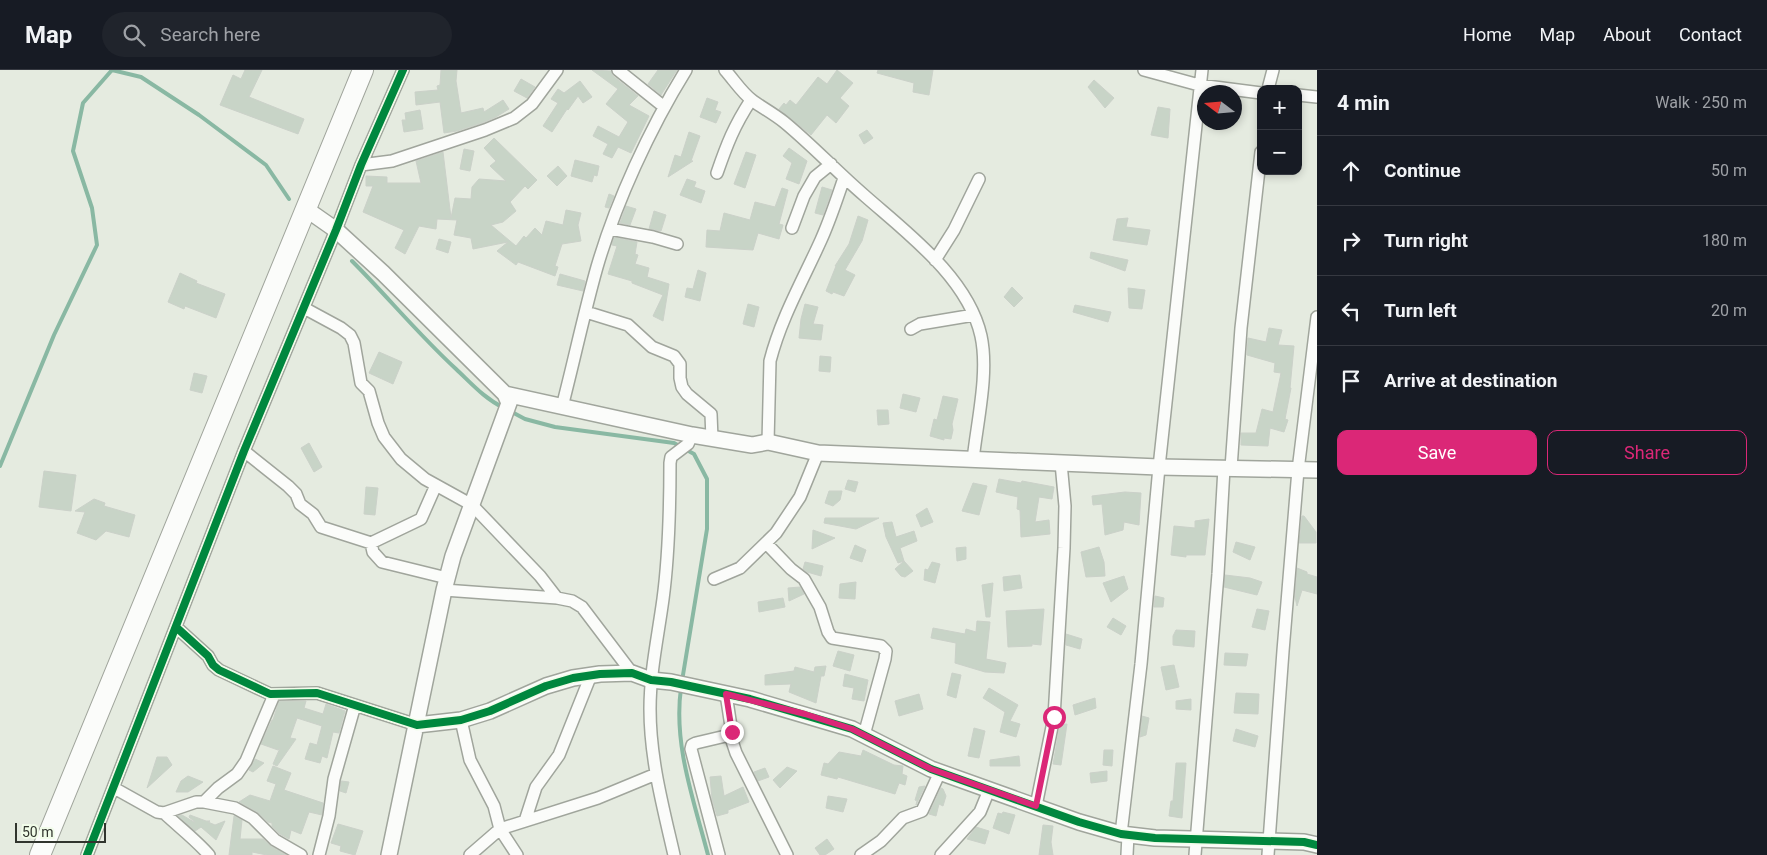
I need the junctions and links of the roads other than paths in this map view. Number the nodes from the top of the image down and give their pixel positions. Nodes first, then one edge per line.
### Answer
1 (363, 70) edge
2 (403, 70) edge
3 (558, 70) edge
4 (618, 70) edge
5 (686, 70) edge
6 (725, 70) edge
7 (1144, 70) edge
8 (1202, 70) edge
9 (1273, 70) edge
10 (1199, 85) joint
11 (1269, 85) edge
12 (1242, 91) edge
13 (1257, 92) edge
14 (1302, 96) edge
15 (1317, 96) edge
16 (751, 100) junction
17 (1197, 104) edge
18 (663, 106) junction
19 (831, 164) junction
20 (361, 165) junction
21 (717, 174) dead end
22 (1258, 175) edge
23 (844, 178) junction
24 (979, 179) dead end
25 (306, 209) junction
26 (792, 228) dead end
27 (610, 229) junction
28 (336, 230) junction
29 (677, 244) dead end
30 (935, 260) junction
31 (304, 308) junction
32 (586, 312) junction
33 (974, 315) junction
34 (1317, 317) edge
35 (911, 329) dead end
36 (507, 398) junction
37 (562, 407) junction
38 (712, 439) junction
39 (690, 440) junction
40 (768, 442) junction
41 (244, 451) junction
42 (818, 453) junction
43 (972, 460) junction
44 (1061, 463) junction
45 (1159, 467) junction
46 (1228, 468) junction
47 (1298, 470) junction
48 (1317, 470) edge
49 (436, 485) junction
50 (472, 505) junction
51 (371, 543) junction
52 (766, 543) junction
53 (714, 579) dead end
54 (446, 584) junction
55 (557, 598) junction
56 (176, 627) junction
57 (632, 673) junction
58 (591, 675) junction
59 (651, 680) junction
60 (726, 694) junction
61 (274, 695) junction
62 (355, 705) junction
63 (461, 720) junction
64 (417, 725) junction
65 (730, 735) junction
66 (864, 735) junction
67 (940, 772) junction
68 (656, 774) junction
69 (114, 788) junction
70 (990, 790) junction
71 (204, 802) junction
72 (1036, 806) junction
73 (164, 813) junction
74 (525, 821) junction
75 (500, 828) junction
76 (1124, 834) junction
77 (1197, 839) junction
78 (1313, 842) edge
79 (1269, 848) edge
80 (40, 855) edge
81 (87, 855) edge
82 (209, 855) edge
83 (301, 855) edge
84 (319, 855) edge
85 (389, 855) edge
86 (470, 855) edge
87 (517, 855) edge
88 (674, 855) edge
89 (719, 855) edge
90 (787, 855) edge
91 (861, 855) edge
92 (941, 855) edge
93 (1127, 855) edge
94 (1196, 855) edge

1 - 25 highway
2 - 20 street
3 - 20 street
4 - 18 street
5 - 18 street
6 - 16 street
7 - 10 street
8 - 10 street
9 - 11 street
12 - 13 street
14 - 15 street
16 - 19 street
16 - 21 street
17 - 45 street
18 - 27 street
19 - 23 street
19 - 26 street
20 - 28 street
22 - 46 street
23 - 30 street
23 - 40 street
24 - 30 street
25 - 28 street
25 - 80 highway
27 - 29 street
27 - 32 street
28 - 31 street
28 - 36 street
30 - 33 street
31 - 41 street
31 - 49 street
32 - 37 street
32 - 38 street
33 - 35 street
33 - 43 street
34 - 47 street
36 - 37 street
36 - 50 street
37 - 39 street
38 - 39 street
38 - 40 street
39 - 59 street
40 - 42 street
41 - 51 street
41 - 56 street
42 - 43 street
42 - 52 street
43 - 44 street
44 - 45 street
44 - 72 street
45 - 46 street
45 - 76 street
46 - 47 street
46 - 77 street
47 - 48 street
47 - 79 street
49 - 50 street
49 - 51 street
50 - 54 street
50 - 55 street
51 - 54 street
52 - 53 street
52 - 66 street
54 - 55 street
54 - 64 street
55 - 57 street
56 - 61 street
56 - 69 street
57 - 58 street
57 - 59 street
58 - 63 street
58 - 74 street
59 - 60 street
59 - 68 street
60 - 65 street
60 - 66 street
61 - 62 street
61 - 71 street
62 - 64 street
62 - 84 street
63 - 64 street
63 - 75 street
64 - 85 street
65 - 89 street
65 - 90 street
66 - 67 street
67 - 70 street
67 - 91 street
68 - 74 street
68 - 88 street
69 - 73 street
69 - 81 street
70 - 72 street
70 - 92 street
71 - 73 street
71 - 83 street
72 - 76 street
73 - 82 street
74 - 75 street
75 - 86 street
75 - 87 street
76 - 77 street
76 - 93 street
77 - 79 street
77 - 94 street
78 - 79 street

